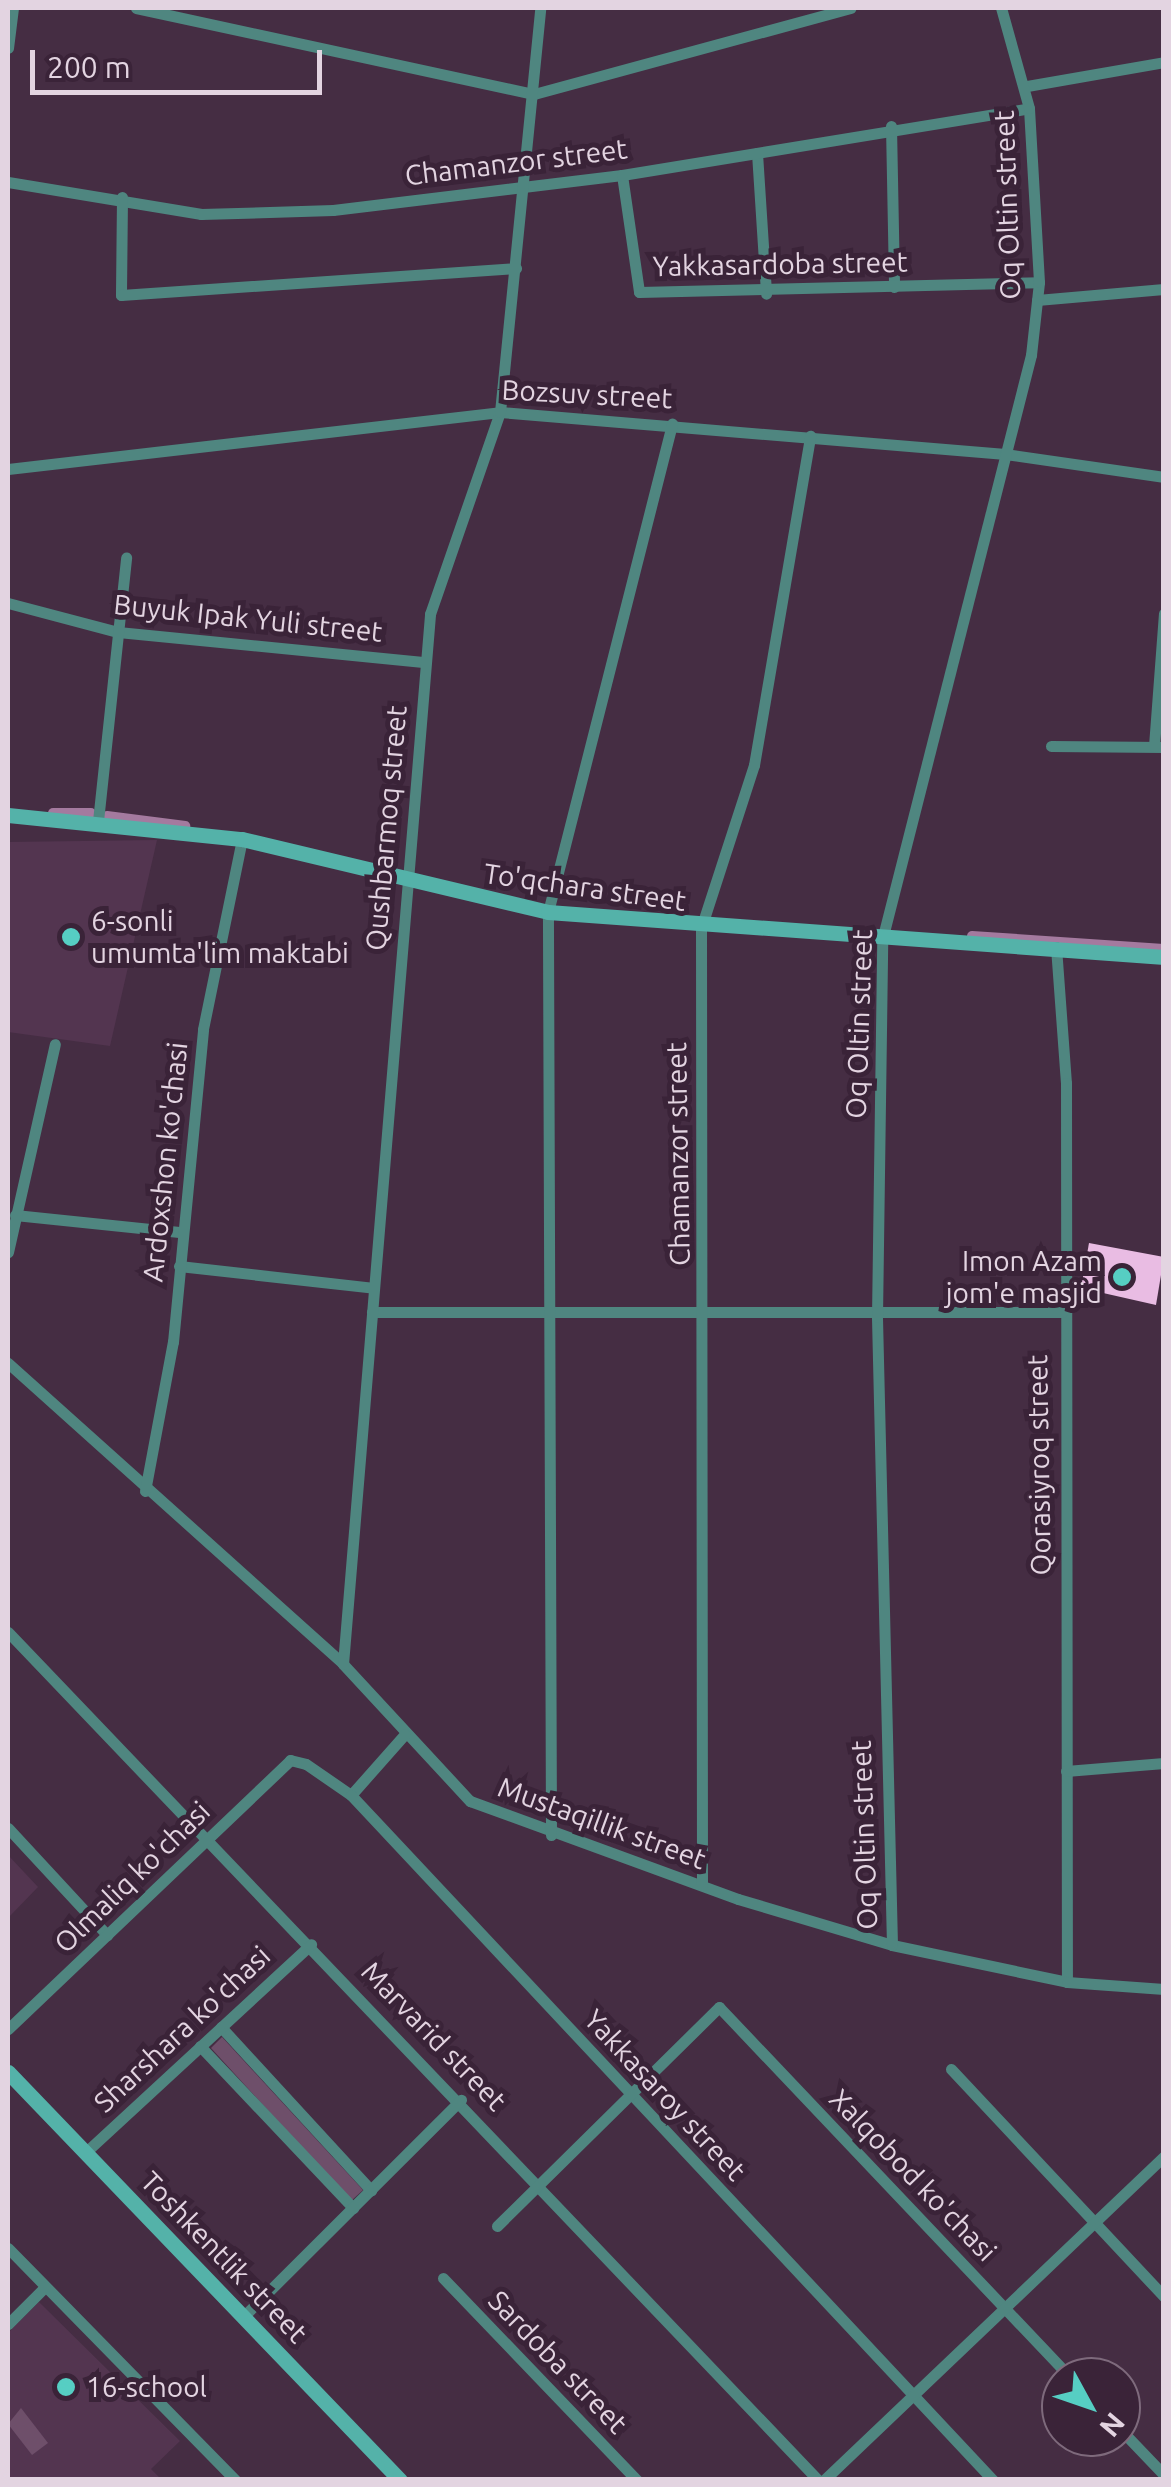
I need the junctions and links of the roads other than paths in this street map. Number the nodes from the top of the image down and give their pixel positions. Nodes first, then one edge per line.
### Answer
1 (13, 8) edge
2 (136, 8) edge
3 (540, 8) edge
4 (851, 8) edge
5 (1002, 8) edge
6 (8, 48) edge
7 (1164, 62) edge
8 (1027, 86) junction
9 (534, 94) junction
10 (1029, 108) junction
11 (892, 126) junction
12 (757, 153) junction
13 (622, 175) junction
14 (8, 182) edge
15 (524, 188) junction
16 (122, 196) junction
17 (516, 268) junction
18 (1040, 282) junction
19 (894, 288) junction
20 (1164, 289) edge
21 (766, 294) junction
22 (1037, 300) junction
23 (500, 412) junction
24 (672, 424) junction
25 (810, 436) junction
26 (1006, 454) junction
27 (8, 469) edge
28 (1164, 477) edge
29 (126, 556) dead end
30 (8, 602) edge
31 (1163, 616) edge
32 (118, 632) junction
33 (426, 662) junction
34 (1051, 746) dead end
35 (1158, 746) edge
36 (8, 815) edge
37 (98, 821) junction
38 (242, 839) junction
39 (404, 884) junction
40 (548, 912) junction
41 (701, 928) junction
42 (882, 940) junction
43 (1056, 947) junction
44 (1164, 957) edge
45 (55, 1044) dead end
46 (15, 1215) junction
47 (179, 1232) junction
48 (8, 1252) edge
49 (178, 1266) junction
50 (374, 1288) junction
51 (553, 1311) junction
52 (704, 1311) junction
53 (372, 1312) junction
54 (1062, 1312) junction
55 (877, 1317) junction
56 (8, 1362) edge
57 (145, 1490) junction
58 (8, 1632) edge
59 (343, 1664) junction
60 (405, 1734) junction
61 (290, 1760) joint
62 (1164, 1763) edge
63 (1066, 1771) junction
64 (351, 1795) junction
65 (8, 1828) edge
66 (551, 1836) junction
67 (207, 1839) junction
68 (702, 1885) junction
69 (108, 1935) junction
70 (311, 1944) junction
71 (892, 1944) junction
72 (1067, 1982) junction
73 (1164, 1989) edge
74 (221, 2027) junction
75 (8, 2030) edge
76 (200, 2046) junction
77 (951, 2069) dead end
78 (8, 2072) edge
79 (629, 2092) junction
80 (460, 2100) junction
81 (87, 2151) junction
82 (1164, 2156) edge
83 (540, 2183) junction
84 (371, 2190) junction
85 (352, 2208) junction
86 (1092, 2221) junction
87 (497, 2226) dead end
88 (8, 2248) edge
89 (443, 2278) dead end
90 (45, 2286) junction
91 (1164, 2297) edge
92 (1004, 2306) junction
93 (244, 2316) junction
94 (8, 2324) edge
95 (1051, 2357) edge
96 (914, 2395) junction
97 (1141, 2451) edge
98 (1164, 2476) edge
99 (235, 2480) edge
100 (400, 2480) edge
101 (637, 2480) edge
102 (821, 2480) edge
103 (993, 2480) edge

1 - 6 street
2 - 9 street
3 - 9 street, Qushbarmoq street
4 - 9 street
5 - 8 street, Oq Oltin street
7 - 8 street
8 - 10 street, Oq Oltin street
9 - 15 street, Qushbarmoq street
10 - 11 street, Chamanzor street
10 - 18 street, Oq Oltin street
11 - 12 street, Chamanzor street
11 - 19 street
12 - 13 street, Chamanzor street
12 - 21 street
13 - 15 street, Chamanzor street
13 - 21 street, Yakkasardoba street
14 - 16 street, Chamanzor street
15 - 16 street, Chamanzor street
15 - 17 street, Qushbarmoq street
16 - 17 street
17 - 23 street, Qushbarmoq street
18 - 19 street, Yakkasardoba street
18 - 22 street, Oq Oltin street
19 - 21 street, Yakkasardoba street
20 - 22 street
22 - 26 street, Oq Oltin street
23 - 24 street, Bozsuv street
23 - 27 street, Bozsuv street
23 - 33 street, Qushbarmoq street
24 - 25 street, Bozsuv street
24 - 40 street
25 - 26 street, Bozsuv street
25 - 41 street, Chamanzor street
26 - 28 street, Bozsuv street
26 - 42 street, Oq Oltin street
29 - 32 street
30 - 32 street, Buyuk Ipak Yuli street
31 - 35 street
32 - 33 street, Buyuk Ipak Yuli street
32 - 37 street
33 - 39 street, Qushbarmoq street
34 - 35 street
36 - 37 street, To'qchara street
37 - 38 street, To'qchara street
38 - 39 street, To'qchara street
38 - 47 street, Ardoxshon ko'chasi
39 - 40 street, To'qchara street
39 - 50 street, Qushbarmoq street
40 - 41 street, To'qchara street
40 - 51 street
41 - 42 street, To'qchara street
41 - 52 street, Chamanzor street
42 - 43 street, To'qchara street
42 - 55 street, Oq Oltin street
43 - 44 street, To'qchara street
43 - 54 street, Qorasiyroq street
45 - 46 street
46 - 47 street
46 - 48 street
47 - 49 street, Ardoxshon ko'chasi
49 - 50 street
49 - 57 street, Ardoxshon ko'chasi
50 - 53 street, Qushbarmoq street
51 - 52 street
51 - 53 street
51 - 66 street
52 - 55 street
52 - 68 street, Chamanzor street
53 - 59 street, Qushbarmoq street
54 - 55 street
54 - 63 street, Qorasiyroq street
55 - 71 street, Oq Oltin street
56 - 57 street, Mustaqillik street
57 - 59 street, Mustaqillik street
58 - 67 street, Marvarid street
59 - 60 street, Mustaqillik street
60 - 64 street
60 - 66 street, Mustaqillik street
61 - 64 street, Yakkasaroy street
61 - 67 street, Olmaliq ko'chasi
62 - 63 street
63 - 72 street, Qorasiyroq street
64 - 79 street, Yakkasaroy street
65 - 69 street
66 - 68 street, Mustaqillik street
67 - 69 street, Olmaliq ko'chasi
67 - 70 street, Marvarid street
68 - 71 street, Mustaqillik street
69 - 75 street, Olmaliq ko'chasi
70 - 74 street, Sharshara ko'chasi
70 - 80 street, Marvarid street
71 - 72 street, Mustaqillik street
72 - 73 street, Mustaqillik street
74 - 76 street, Sharshara ko'chasi
74 - 84 street
76 - 81 street, Sharshara ko'chasi
76 - 85 street
77 - 86 street
78 - 81 street, Toshkentlik street
79 - 83 street
79 - 92 street, Xalqobod ko'chasi
79 - 96 street, Yakkasaroy street
80 - 83 street, Marvarid street
80 - 84 street
81 - 93 street, Toshkentlik street
82 - 86 street
83 - 87 street
83 - 102 street, Marvarid street
84 - 85 street
85 - 93 street
86 - 91 street
86 - 92 street
88 - 90 street
89 - 101 street, Sardoba street
90 - 94 street
90 - 99 street
92 - 95 street, Xalqobod ko'chasi
92 - 96 street
93 - 100 street, Toshkentlik street
96 - 102 street
96 - 103 street, Yakkasaroy street
97 - 98 street

